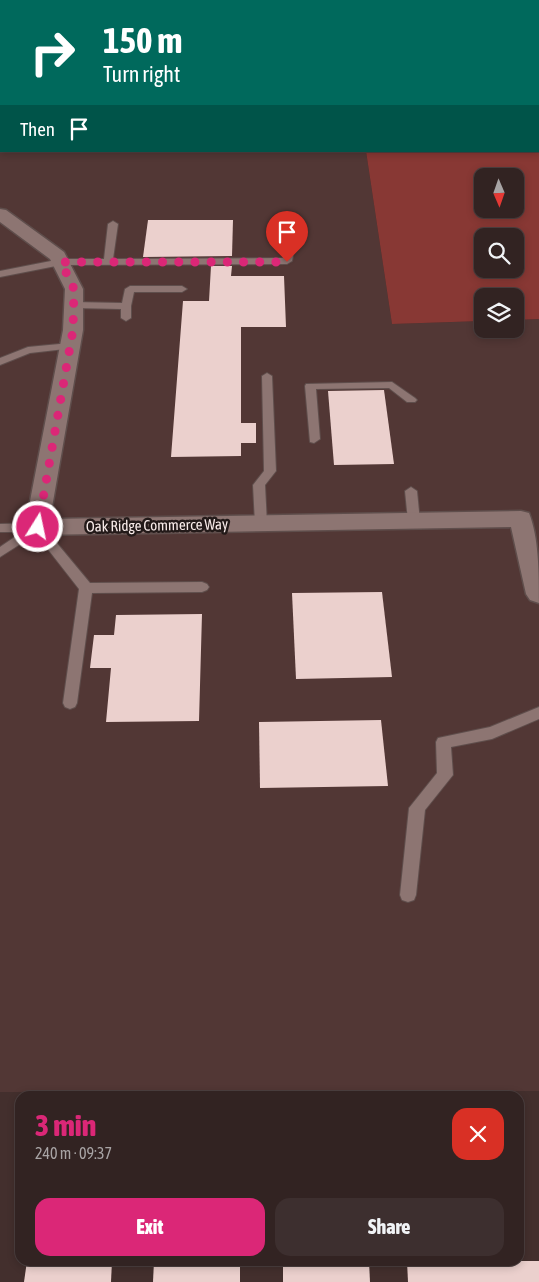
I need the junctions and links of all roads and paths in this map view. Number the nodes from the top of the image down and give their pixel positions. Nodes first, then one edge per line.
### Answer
1 (0, 214) edge
2 (113, 224) dead end
3 (293, 230) dead end
4 (61, 262) junction
5 (108, 262) junction
6 (0, 274) edge
7 (182, 289) dead end
8 (74, 306) junction
9 (126, 306) junction
10 (126, 318) dead end
11 (70, 346) junction
12 (0, 362) edge
13 (267, 376) dead end
14 (411, 400) dead end
15 (314, 439) dead end
16 (411, 491) dead end
17 (414, 521) junction
18 (261, 524) junction
19 (38, 527) junction
20 (0, 528) edge
21 (0, 553) edge
22 (202, 587) dead end
23 (86, 588) junction
24 (539, 594) edge
25 (70, 704) dead end
26 (539, 713) edge
27 (408, 894) dead end

1 - 4 street
2 - 5 lane
3 - 5 lane
4 - 5 lane
4 - 6 lane
4 - 8 street
7 - 9 lane
8 - 9 lane
8 - 11 street
9 - 10 lane
11 - 12 lane
11 - 19 street
13 - 18 lane
14 - 15 lane
16 - 17 lane
17 - 18 street, Oak Ridge Commerce Way
17 - 24 street, Oak Ridge Commerce Way
18 - 19 street, Oak Ridge Commerce Way
19 - 20 lane
19 - 21 lane
19 - 23 lane
22 - 23 lane
23 - 25 lane
26 - 27 lane

